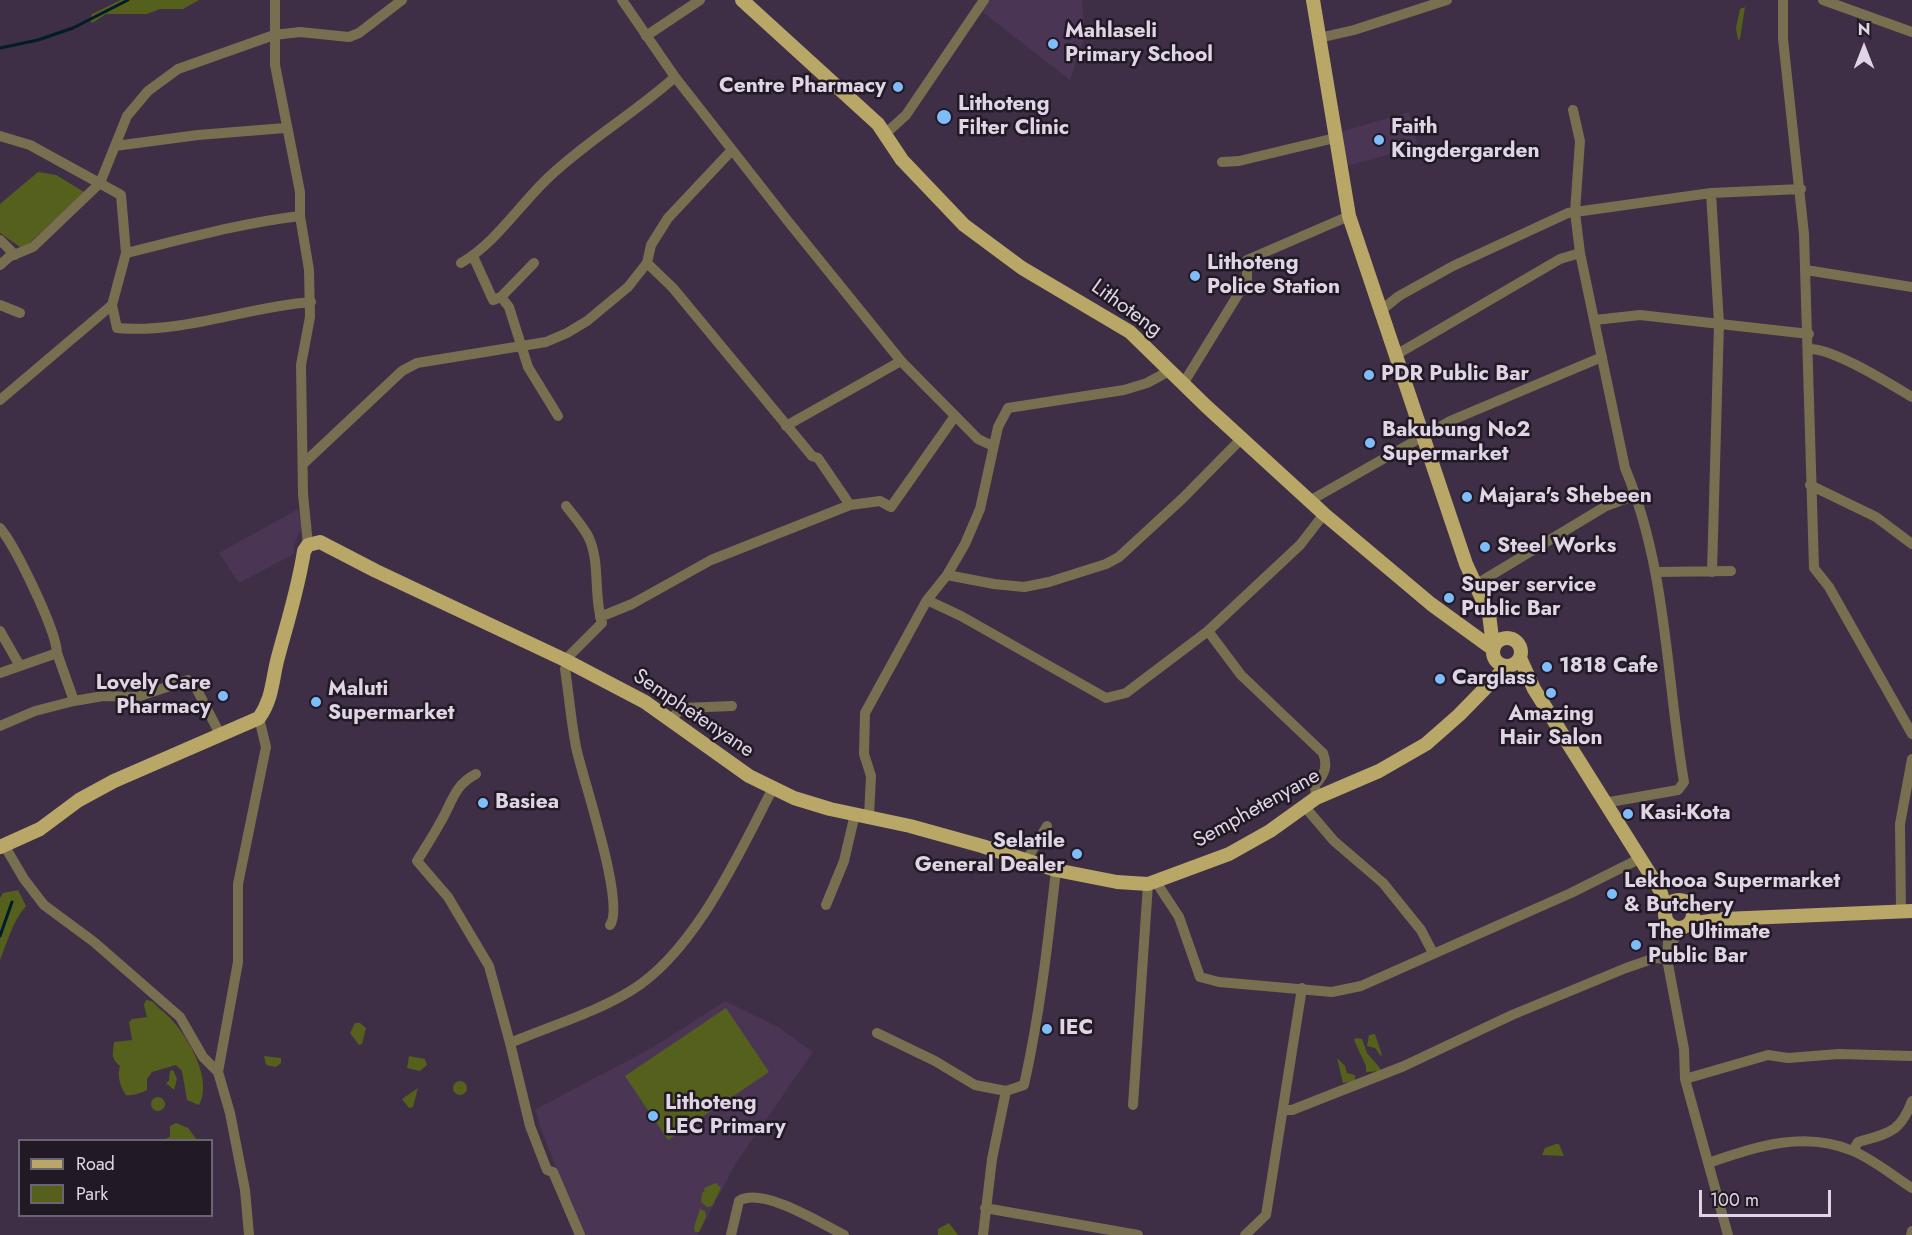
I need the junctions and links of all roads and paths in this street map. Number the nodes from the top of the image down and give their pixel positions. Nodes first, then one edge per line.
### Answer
1 (275, 0) edge
2 (402, 0) edge
3 (622, 0) edge
4 (700, 0) edge
5 (742, 0) edge
6 (984, 0) edge
7 (1313, 0) edge
8 (1447, 0) edge
9 (1783, 0) edge
10 (1823, 0) edge
11 (1912, 32) edge
12 (274, 35) junction
13 (646, 36) junction
14 (1319, 38) junction
15 (675, 77) junction
16 (1573, 110) dead end
17 (285, 128) junction
18 (884, 135) junction
19 (0, 136) edge
20 (1335, 138) junction
21 (115, 146) junction
22 (732, 150) junction
23 (1222, 162) dead end
24 (100, 183) junction
25 (1801, 189) junction
26 (1711, 193) junction
27 (1575, 212) junction
28 (300, 216) junction
29 (1349, 216) junction
30 (0, 240) edge
31 (126, 253) junction
32 (1580, 253) junction
33 (15, 255) junction
34 (473, 256) junction
35 (461, 262) dead end
36 (534, 263) dead end
37 (647, 263) junction
38 (0, 265) edge
39 (1806, 270) junction
40 (1912, 287) edge
41 (501, 297) junction
42 (310, 302) junction
43 (0, 305) edge
44 (112, 306) junction
45 (1379, 312) junction
46 (20, 313) dead end
47 (1595, 320) junction
48 (1719, 324) junction
49 (1809, 334) junction
50 (523, 346) junction
51 (1809, 349) junction
52 (1394, 356) junction
53 (1602, 357) junction
54 (901, 361) junction
55 (1171, 370) junction
56 (1183, 384) junction
57 (1912, 397) edge
58 (0, 400) edge
59 (558, 416) dead end
60 (955, 416) junction
61 (786, 426) junction
62 (1243, 437) junction
63 (1424, 438) junction
64 (993, 446) junction
65 (304, 463) junction
66 (1810, 485) junction
67 (1636, 495) junction
68 (1311, 500) junction
69 (850, 505) junction
70 (566, 506) dead end
71 (1324, 514) junction
72 (0, 528) edge
73 (1912, 544) edge
74 (308, 545) junction
75 (1731, 571) dead end
76 (1657, 572) junction
77 (1712, 572) junction
78 (946, 575) junction
79 (1475, 585) junction
80 (927, 600) junction
81 (1490, 614) junction
82 (600, 617) junction
83 (1208, 631) junction
84 (0, 632) edge
85 (1509, 637) junction
86 (1493, 651) junction
87 (57, 653) junction
88 (567, 661) junction
89 (1512, 663) junction
90 (20, 666) junction
91 (0, 673) edge
92 (1486, 686) junction
93 (74, 701) junction
94 (732, 706) dead end
95 (259, 718) junction
96 (671, 719) junction
97 (0, 726) edge
98 (1912, 734) edge
99 (221, 736) junction
100 (1912, 759) edge
101 (476, 774) dead end
102 (772, 788) junction
103 (1310, 802) junction
104 (1604, 803) junction
105 (855, 814) junction
106 (869, 816) junction
107 (1047, 826) dead end
108 (2, 846) edge
109 (1639, 859) junction
110 (1026, 861) junction
111 (1056, 870) junction
112 (1152, 883) junction
113 (1660, 890) junction
114 (1677, 901) junction
115 (826, 905) dead end
116 (1692, 908) junction
117 (1666, 910) junction
118 (1906, 911) edge
119 (1724, 919) junction
120 (610, 925) dead end
121 (1680, 925) junction
122 (1433, 953) junction
123 (1667, 954) junction
124 (1302, 988) junction
125 (877, 1033) dead end
126 (510, 1043) junction
127 (1912, 1056) edge
128 (218, 1072) junction
129 (1685, 1079) junction
130 (1006, 1091) junction
131 (1912, 1101) edge
132 (1133, 1106) dead end
133 (1284, 1110) junction
134 (1853, 1151) junction
135 (1708, 1163) junction
136 (1912, 1188) edge
137 (985, 1208) junction
138 (1912, 1231) edge
139 (249, 1235) edge
140 (580, 1235) edge
141 (730, 1235) edge
142 (844, 1235) edge
143 (983, 1235) edge
144 (1138, 1235) edge
145 (1245, 1235) edge
146 (1728, 1235) edge
147 (1911, 1235) edge

1 - 12 street
2 - 12 street
3 - 13 street
4 - 13 street
5 - 18 main road, Lithoteng
6 - 18 street
7 - 14 main road
8 - 14 street
9 - 25 street
10 - 11 street
12 - 17 street
12 - 21 street
13 - 15 street
14 - 20 main road
15 - 22 street
15 - 34 street
16 - 27 street
17 - 21 street
17 - 28 street
18 - 55 main road, Lithoteng
19 - 24 street
20 - 23 street
20 - 29 main road
21 - 24 street
22 - 37 street
22 - 54 street
24 - 31 street
24 - 33 street
25 - 26 street
25 - 39 street
26 - 27 street
26 - 48 street
27 - 32 street
27 - 45 street
28 - 31 street
28 - 42 street
29 - 45 main road
29 - 56 street
30 - 33 street
31 - 44 street
32 - 47 street
32 - 52 street
33 - 38 street
34 - 35 street
34 - 41 street
36 - 41 street
37 - 50 street
37 - 61 street
39 - 40 street
39 - 49 street
41 - 50 street
42 - 44 street
42 - 65 street
43 - 46 street
44 - 58 street
45 - 52 main road
47 - 48 street
47 - 53 street
48 - 49 street
48 - 77 street
49 - 51 street
50 - 59 street
50 - 65 street
51 - 57 street
51 - 66 street
52 - 63 main road
53 - 63 street
53 - 67 street
54 - 60 street
54 - 61 street
55 - 56 main road, Lithoteng
55 - 64 street
56 - 62 main road, Lithoteng
60 - 64 street
60 - 69 street
61 - 69 street
62 - 68 main road, Lithoteng
62 - 78 street
63 - 68 street
63 - 79 main road
64 - 78 street
65 - 74 street
66 - 73 street
66 - 98 street
67 - 76 street
67 - 79 street
68 - 71 main road, Lithoteng
69 - 82 street
70 - 82 street
71 - 83 street
71 - 86 main road, Lithoteng
72 - 87 street
74 - 88 main road, Semphetenyane
74 - 95 main road
75 - 77 street
76 - 77 street
76 - 104 street
78 - 80 street
79 - 81 main road
80 - 83 street
80 - 106 street
81 - 85 main road
81 - 86 main road
82 - 88 street
83 - 103 street
84 - 90 street
85 - 86 main road
85 - 89 main road
86 - 89 main road
86 - 92 main road
87 - 90 street
87 - 93 street
88 - 96 main road, Semphetenyane
88 - 120 street
89 - 92 main road, Semphetenyane
89 - 104 main road
90 - 91 street
92 - 103 main road, Semphetenyane
93 - 97 street
93 - 99 street
94 - 96 street
95 - 99 main road
95 - 128 street
96 - 102 main road, Semphetenyane
99 - 108 main road
100 - 118 street
101 - 126 street
102 - 105 main road, Semphetenyane
102 - 126 street
103 - 112 main road, Semphetenyane
103 - 122 street
104 - 109 main road
105 - 106 main road, Semphetenyane
105 - 115 street
106 - 110 main road, Semphetenyane
107 - 110 street
108 - 128 street
109 - 113 main road
109 - 122 street
110 - 111 main road, Semphetenyane
111 - 112 main road, Semphetenyane
111 - 130 street
112 - 124 street
112 - 132 street
113 - 114 main road
113 - 117 main road
114 - 116 main road
114 - 117 main road
116 - 119 main road
116 - 121 main road
117 - 121 main road
118 - 119 main road
119 - 121 main road
121 - 123 street
122 - 124 street
123 - 129 street
123 - 133 street
124 - 133 street
125 - 130 street
126 - 140 street
127 - 129 street
128 - 139 street
129 - 135 street
130 - 137 street
131 - 134 street
133 - 145 street
134 - 135 street
134 - 136 street
135 - 146 street
137 - 143 street
137 - 144 street
138 - 147 street
141 - 142 street

